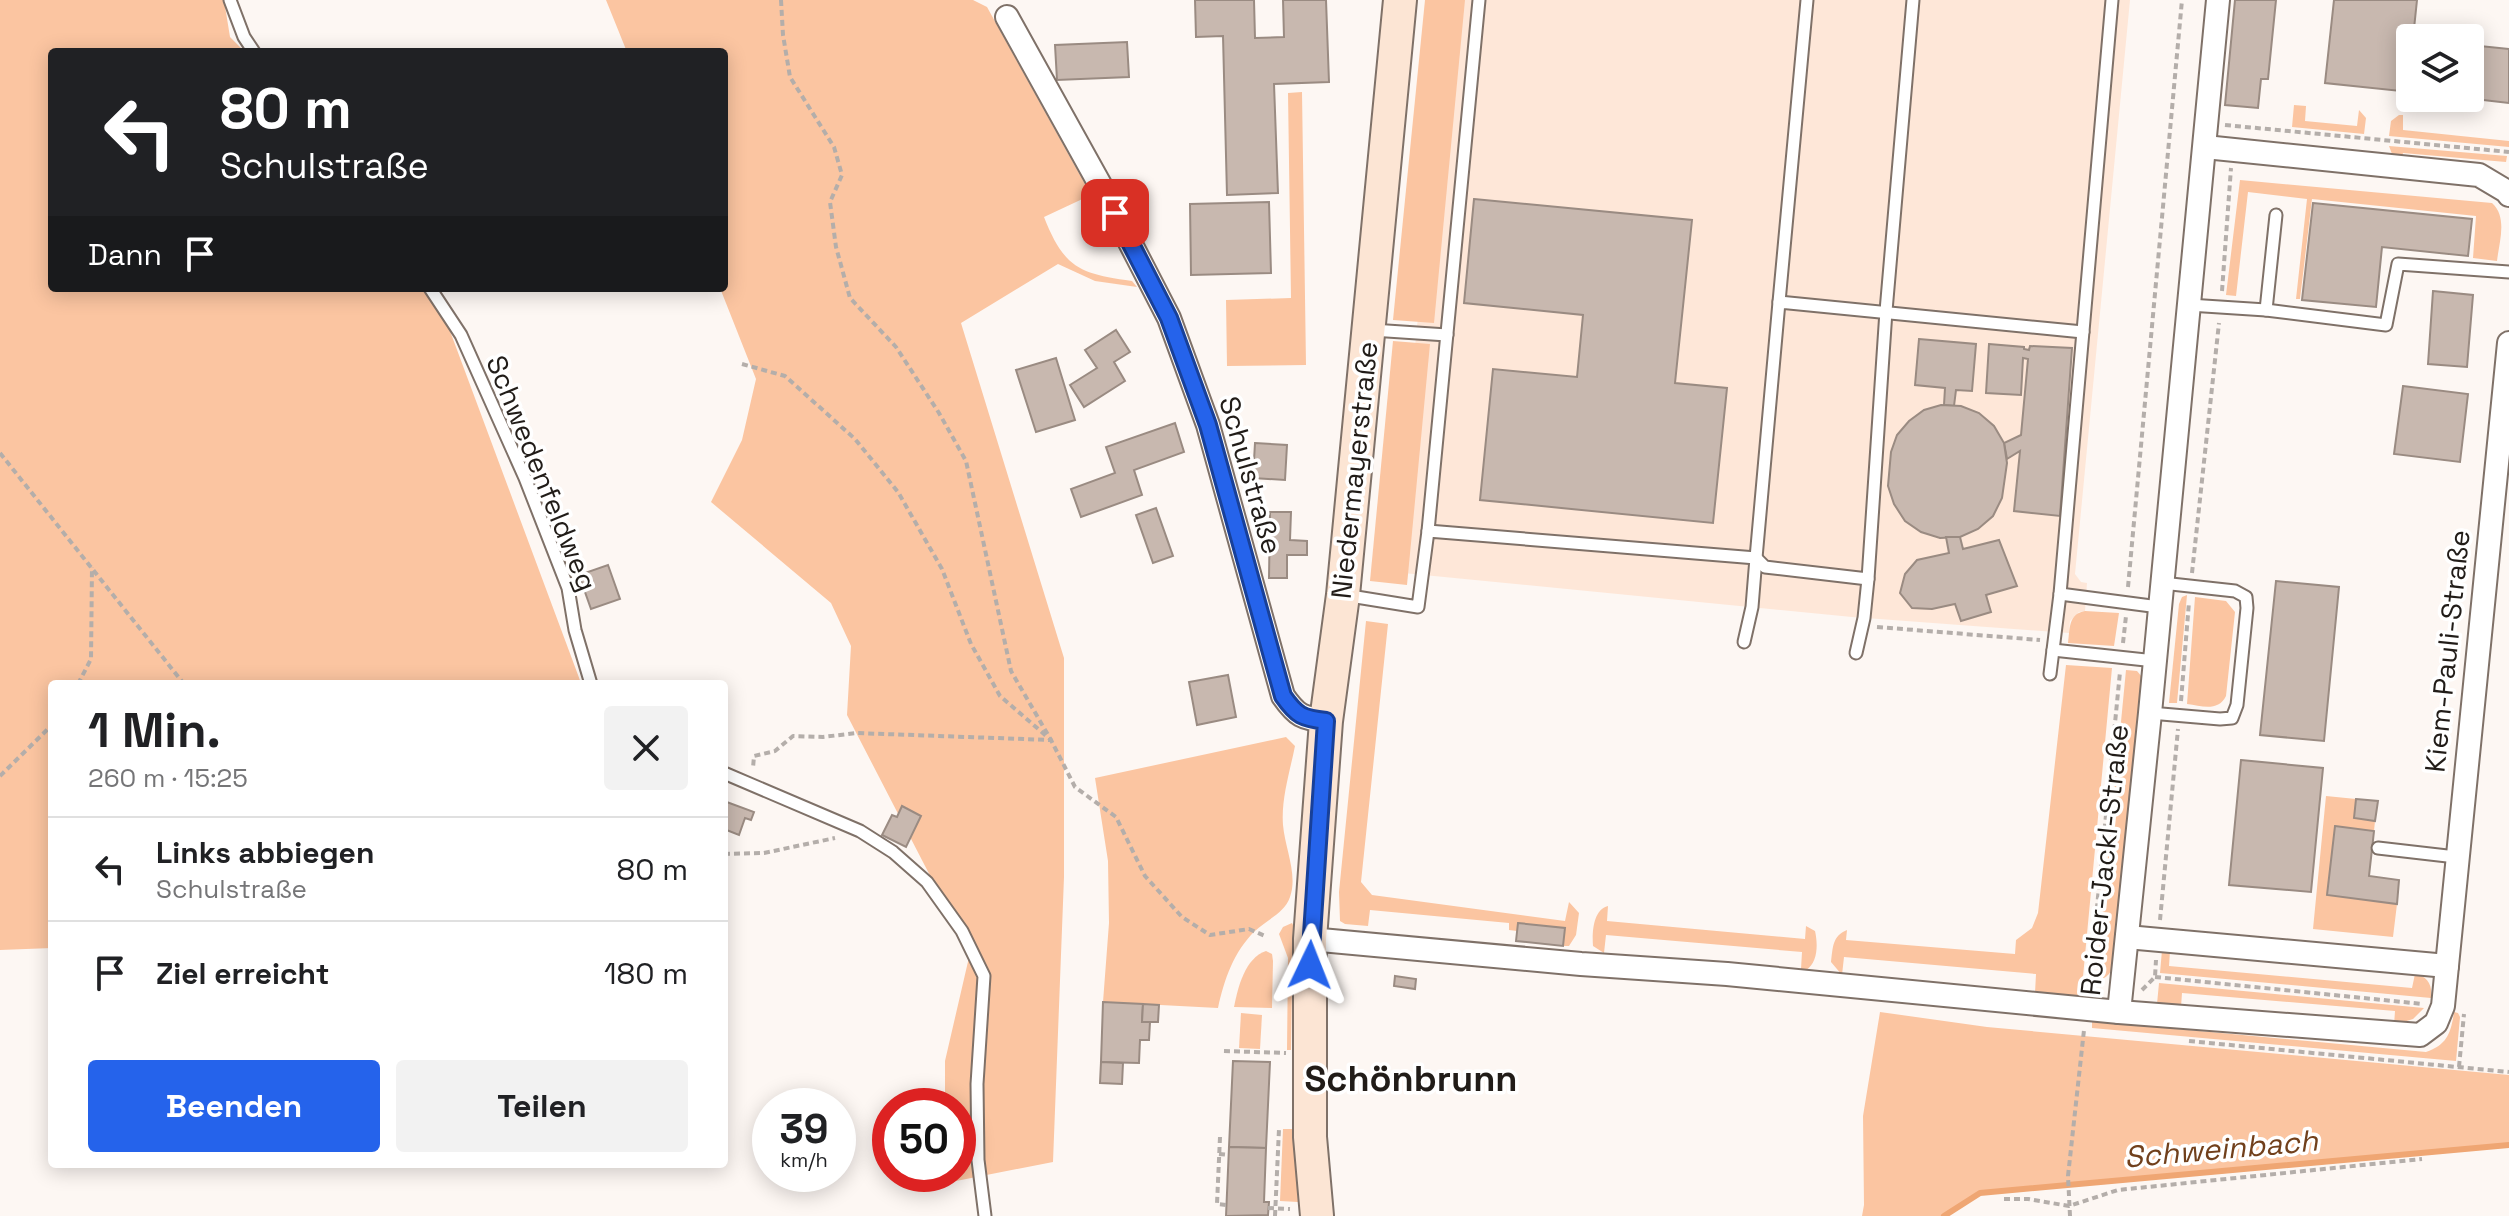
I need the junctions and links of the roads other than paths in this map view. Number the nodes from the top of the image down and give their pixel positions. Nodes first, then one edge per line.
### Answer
1 (230, 0) edge
2 (1400, 0) edge
3 (1479, 0) edge
4 (1807, 0) edge
5 (1913, 0) edge
6 (2112, 0) edge
7 (2218, 0) edge
8 (1005, 13) dead end
9 (251, 48) edge
10 (2205, 147) junction
11 (2509, 195) edge
12 (2276, 215) dead end
13 (2509, 272) edge
14 (433, 292) edge
15 (1779, 302) junction
16 (2189, 305) junction
17 (2266, 310) junction
18 (1886, 311) junction
19 (1368, 329) junction
20 (2083, 332) junction
21 (1447, 335) junction
22 (2509, 343) edge
23 (1428, 531) junction
24 (1756, 558) junction
25 (1868, 579) junction
26 (2162, 583) junction
27 (2060, 594) junction
28 (1343, 595) junction
29 (2159, 607) junction
30 (1744, 642) dead end
31 (2054, 645) junction
32 (1856, 653) dead end
33 (2155, 661) junction
34 (2050, 674) dead end
35 (590, 680) edge
36 (2150, 713) junction
37 (1326, 721) junction
38 (728, 774) edge
39 (2378, 848) dead end
40 (2456, 857) junction
41 (2127, 937) junction
42 (1310, 939) junction
43 (2447, 966) junction
44 (2119, 1012) junction
45 (985, 1216) edge
46 (1317, 1216) edge

1 - 9 lane
2 - 19 main road, Niedermayerstraße
3 - 21 lane
4 - 15 lane
5 - 18 lane
6 - 20 lane
7 - 10 street, Roider-Jackl-Straße
8 - 37 street, Schulstraße
10 - 11 street
10 - 16 street, Roider-Jackl-Straße
12 - 17 lane
13 - 17 lane
14 - 35 lane, Schwedenfeldweg
15 - 18 lane
15 - 24 lane
16 - 17 lane
16 - 26 street, Roider-Jackl-Straße
18 - 20 lane
18 - 25 lane
19 - 21 lane
19 - 28 main road, Niedermayerstraße
20 - 27 lane
21 - 23 lane
22 - 40 street, Kiem-Pauli-Straße
23 - 24 lane
23 - 28 lane
24 - 25 lane
24 - 30 lane
25 - 32 lane
26 - 29 street, Roider-Jackl-Straße
26 - 36 lane
27 - 29 lane
27 - 31 lane
28 - 37 main road, Niedermayerstraße
29 - 33 street, Roider-Jackl-Straße
31 - 33 lane
31 - 34 lane
33 - 36 street, Roider-Jackl-Straße
36 - 41 street, Roider-Jackl-Straße
37 - 42 main road, Niedermayerstraße
38 - 45 lane
39 - 40 lane
40 - 43 street, Kiem-Pauli-Straße
41 - 43 street
41 - 44 street, Roider-Jackl-Straße
42 - 44 street, Roider-Jackl-Straße
42 - 46 main road
43 - 44 street, Kiem-Pauli-Straße

